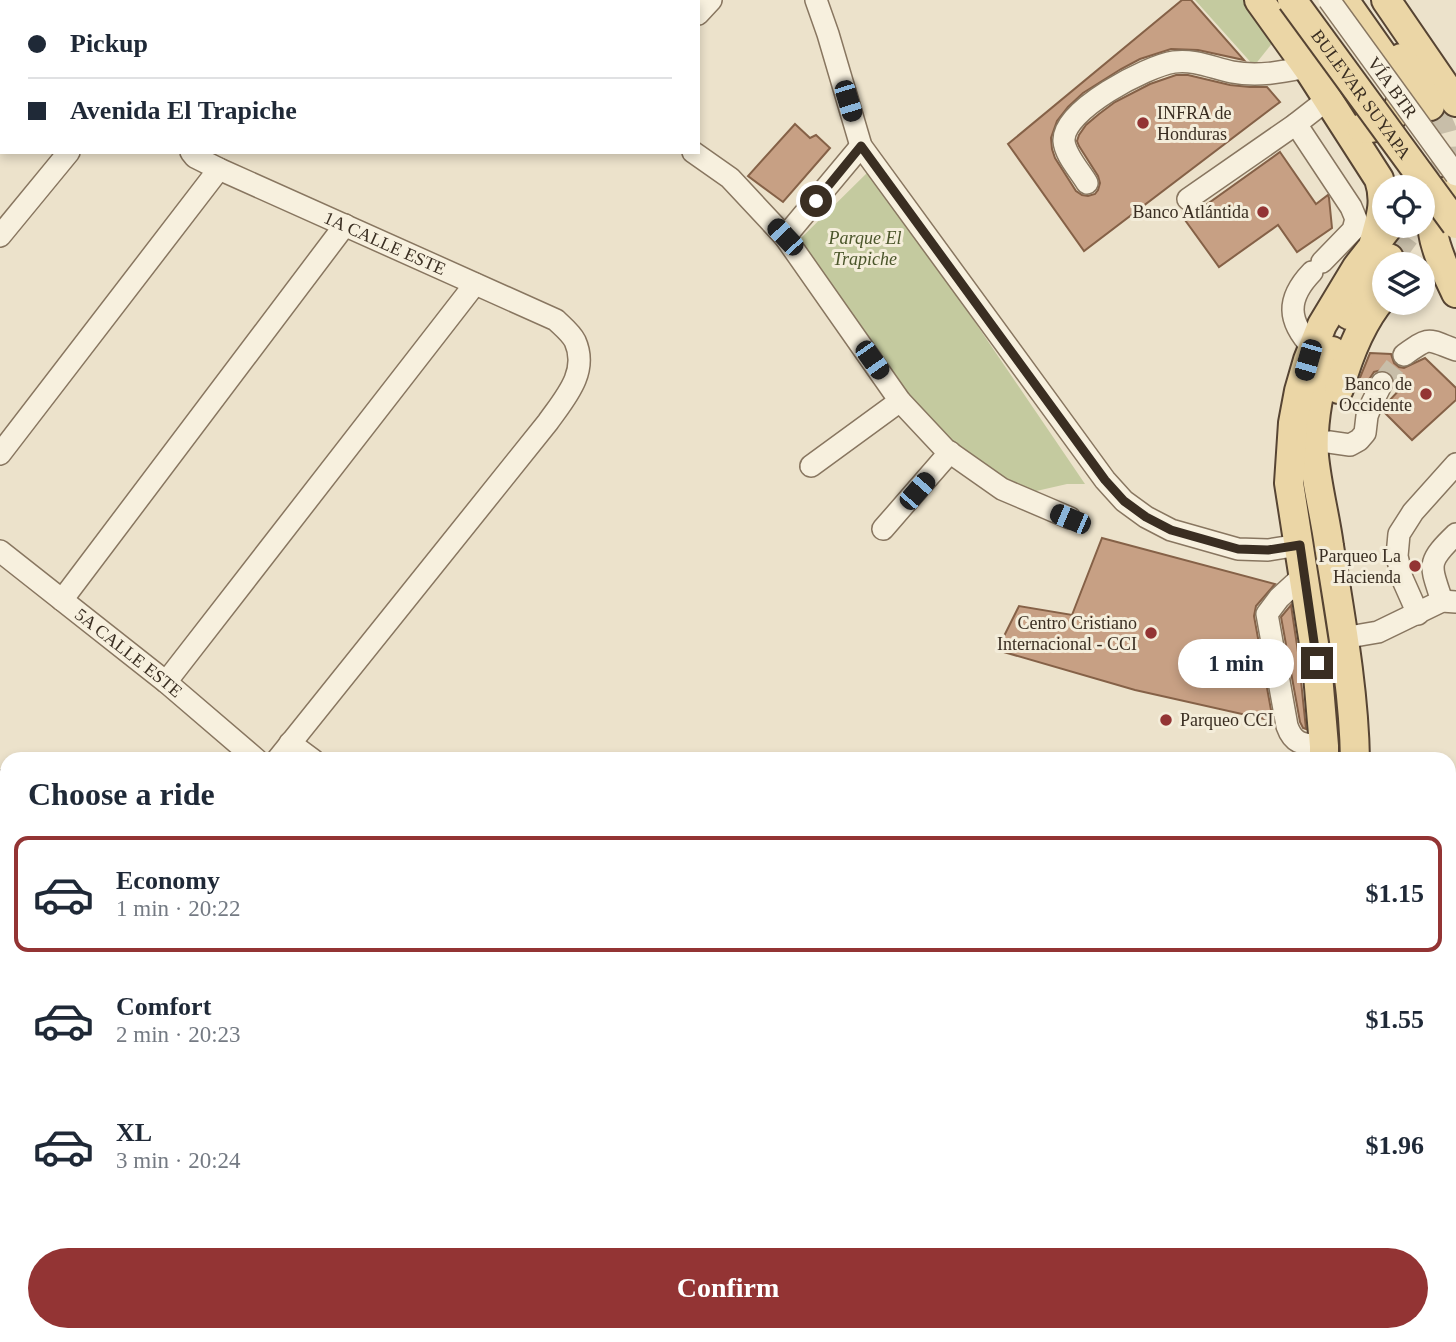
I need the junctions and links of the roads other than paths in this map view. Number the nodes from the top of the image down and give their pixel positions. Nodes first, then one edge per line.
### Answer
1 (816, 0) edge
2 (1259, 0) edge
3 (1292, 0) edge
4 (1329, 0) edge
5 (1344, 0) edge
6 (1361, 0) edge
7 (1386, 0) edge
8 (1307, 67) junction
9 (1443, 104) edge
10 (1335, 110) junction
11 (1296, 124) junction
12 (861, 146) junction
13 (67, 154) edge
14 (193, 154) edge
15 (696, 154) edge
16 (1456, 166) edge
17 (219, 169) junction
18 (1430, 175) edge
19 (1456, 175) edge
20 (1087, 183) dead end
21 (1456, 187) edge
22 (1188, 199) dead end
23 (1456, 224) edge
24 (345, 225) junction
25 (0, 236) edge
26 (785, 237) junction
27 (1384, 243) edge
28 (1435, 281) edge
29 (475, 284) junction
30 (1456, 292) edge
31 (1372, 311) edge
32 (1313, 348) junction
33 (1456, 351) edge
34 (1404, 355) tunnel mouth
35 (1382, 383) tunnel mouth
36 (900, 401) junction
37 (1329, 442) junction
38 (950, 452) junction
39 (0, 454) edge
40 (1456, 464) edge
41 (811, 466) dead end
42 (1070, 519) dead end
43 (1325, 524) junction
44 (883, 529) dead end
45 (1456, 534) edge
46 (1300, 545) junction
47 (0, 551) edge
48 (1304, 575) junction
49 (62, 600) junction
50 (1449, 602) edge
51 (1418, 614) junction
52 (1343, 638) junction
53 (166, 682) junction
54 (1287, 726) junction
55 (1355, 728) junction
56 (290, 743) junction
57 (248, 752) edge
58 (283, 752) edge
59 (302, 752) edge
60 (1285, 752) edge
61 (1322, 752) edge
62 (1324, 752) edge
63 (1355, 752) edge

1 - 12 street
2 - 8 main road
3 - 23 main road, BULEVAR SUYAPA, bridge
4 - 19 street, VÍA BTR, bridge
5 - 10 main road
6 - 9 main road
7 - 9 main road
8 - 10 main road
8 - 20 street
10 - 11 street
10 - 27 main road
11 - 22 street
11 - 32 street
12 - 26 street
12 - 46 street
13 - 25 street
14 - 17 street, 1A CALLE ESTE
15 - 26 street
16 - 18 main road
17 - 24 street, 1A CALLE ESTE
17 - 39 street
21 - 30 main road
24 - 29 street, 1A CALLE ESTE
24 - 49 street
26 - 36 street
27 - 32 main road
27 - 43 main road
28 - 30 main road
29 - 53 street
29 - 56 street, 1A CALLE ESTE
31 - 37 main road
32 - 46 main road
33 - 34 street
35 - 37 street
36 - 38 street
36 - 41 street
37 - 43 main road
38 - 42 street
38 - 44 street
40 - 51 street
43 - 52 main road
45 - 50 street
46 - 48 main road
46 - 55 main road
47 - 49 street, 5A CALLE ESTE
48 - 54 street
48 - 62 main road
49 - 53 street, 5A CALLE ESTE
50 - 51 street
51 - 52 street
52 - 55 main road
53 - 57 street, 5A CALLE ESTE
54 - 60 street
54 - 61 street
55 - 63 main road
56 - 58 street
56 - 59 street

